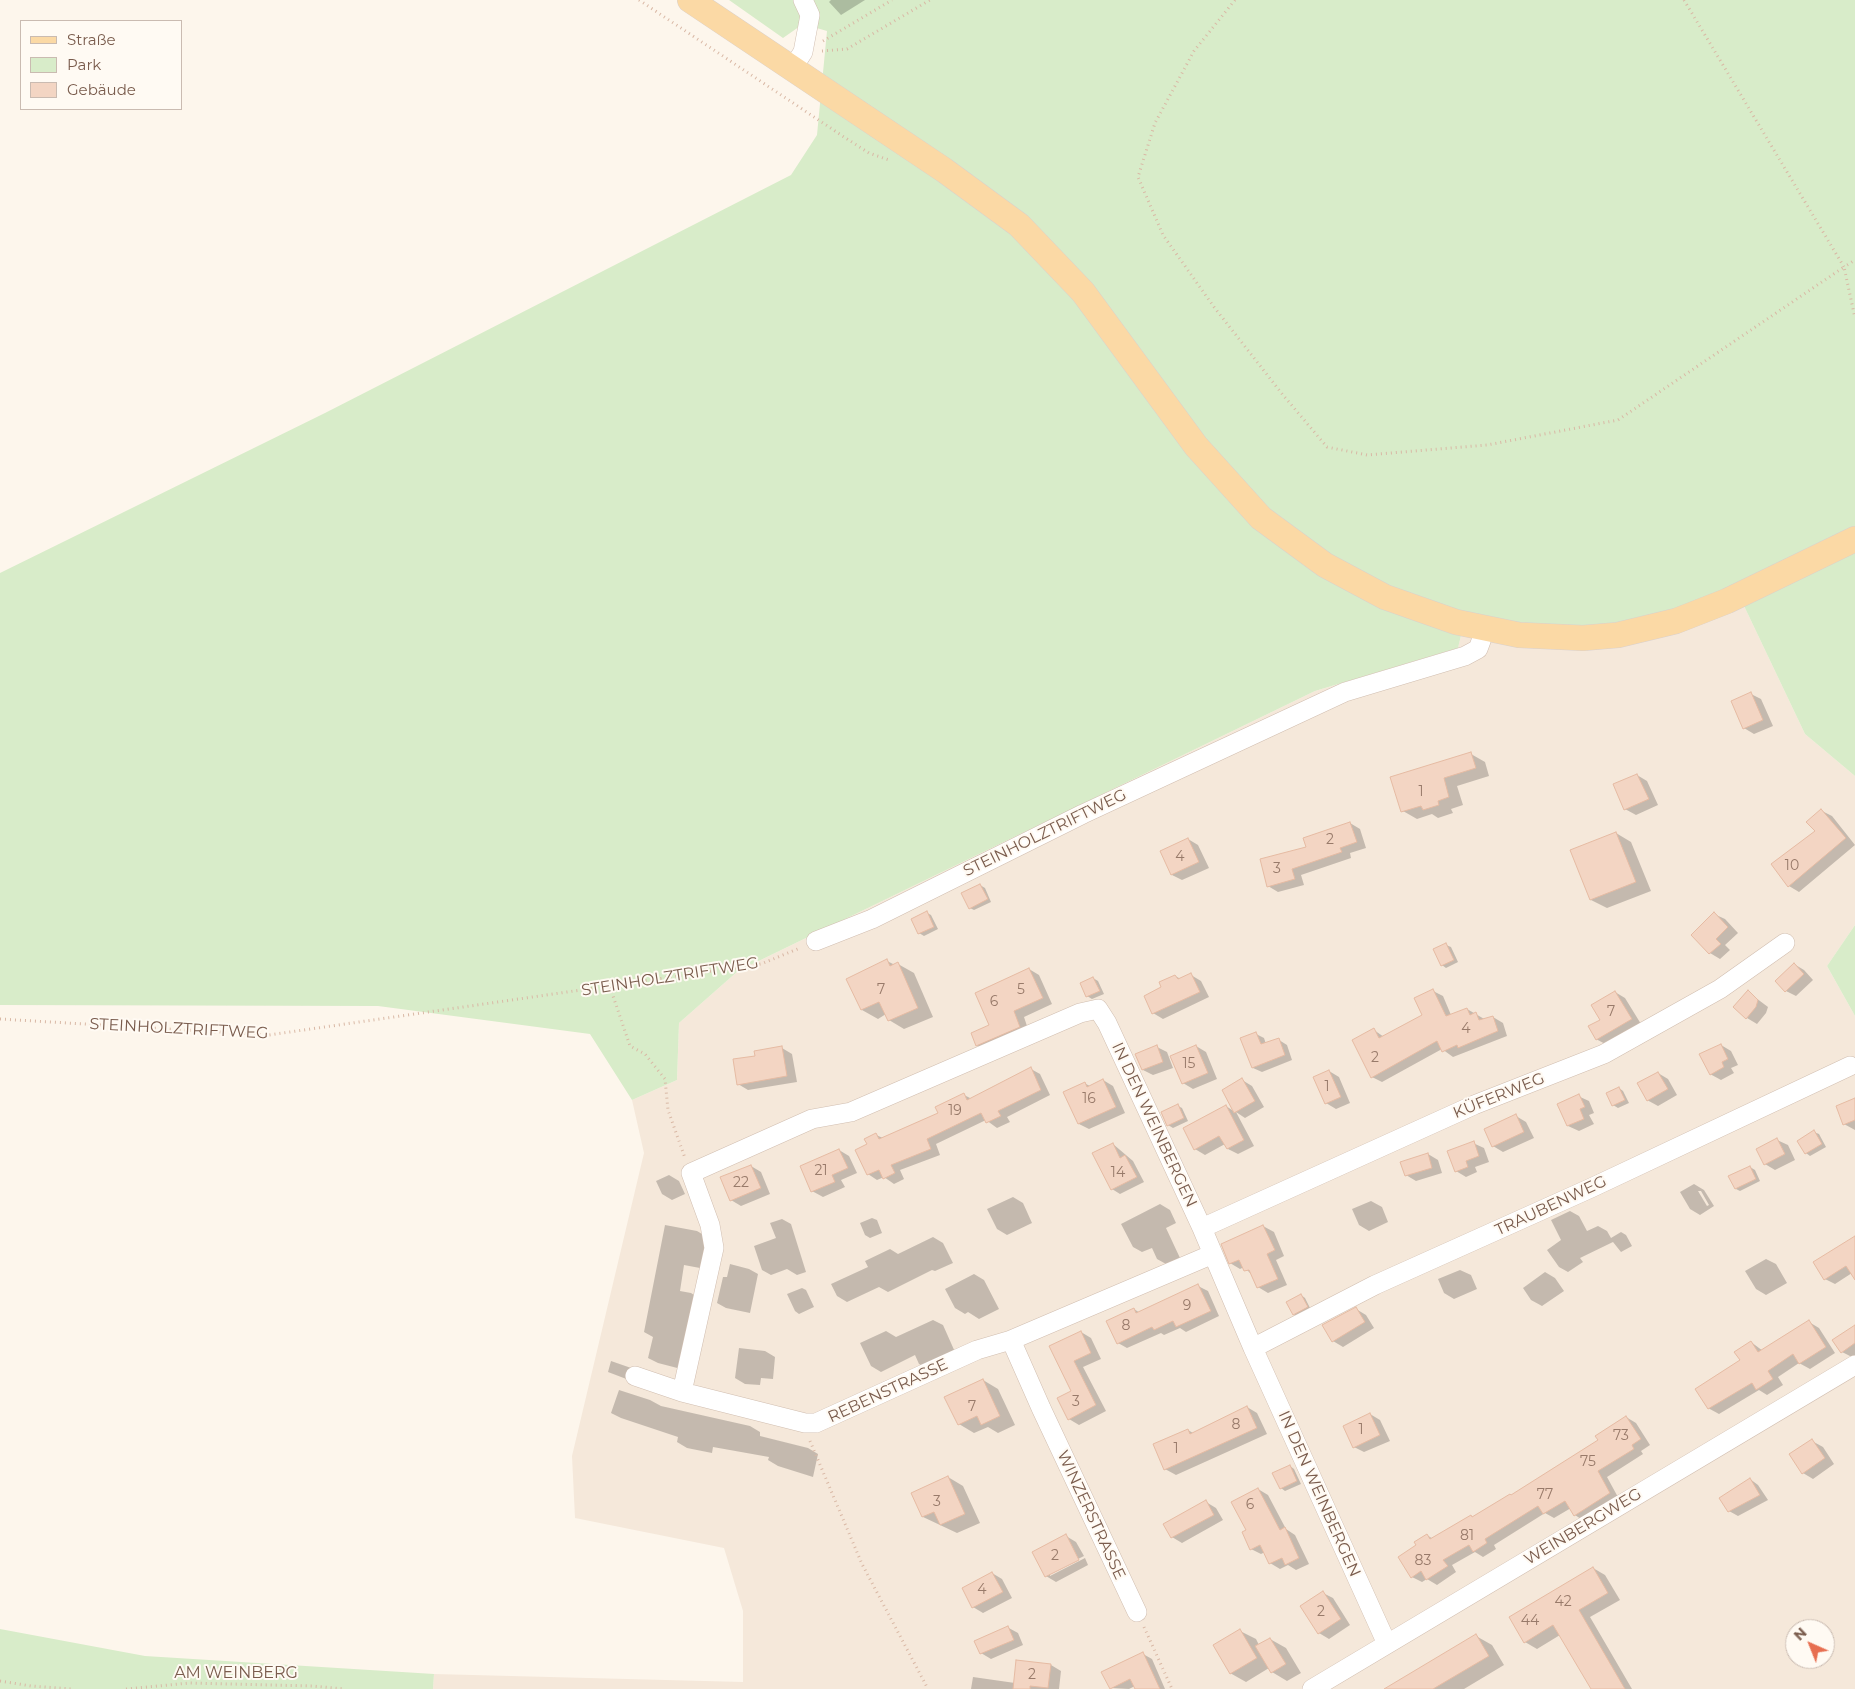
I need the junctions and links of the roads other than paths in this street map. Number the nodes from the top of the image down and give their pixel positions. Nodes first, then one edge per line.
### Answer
1 (690, 0) edge
2 (804, 0) edge
3 (798, 61) junction
4 (1855, 539) edge
5 (1481, 641) dead end
6 (816, 941) road end
7 (1785, 943) dead end
8 (1850, 1066) dead end
9 (1202, 1228) junction
10 (1213, 1254) junction
11 (1012, 1340) junction
12 (1253, 1348) junction
13 (1855, 1365) edge
14 (635, 1376) dead end
15 (682, 1392) junction
16 (1137, 1612) road end
17 (1387, 1644) junction
18 (1312, 1689) edge

1 - 3 main road
2 - 3 street
3 - 4 main road
5 - 6 street, STEINHOLZTRIFTWEG
7 - 9 street, KÜFERWEG
8 - 12 street, TRAUBENWEG
9 - 10 street, IN DEN WEINBERGEN
9 - 15 street, IN DEN WEINBERGEN
10 - 11 street, REBENSTRASSE
10 - 12 street, IN DEN WEINBERGEN
11 - 15 street, REBENSTRASSE
11 - 16 street, WINZERSTRASSE
12 - 17 street, IN DEN WEINBERGEN
13 - 17 street, WEINBERGWEG
14 - 15 street, REBENSTRASSE
17 - 18 street, WEINBERGWEG

